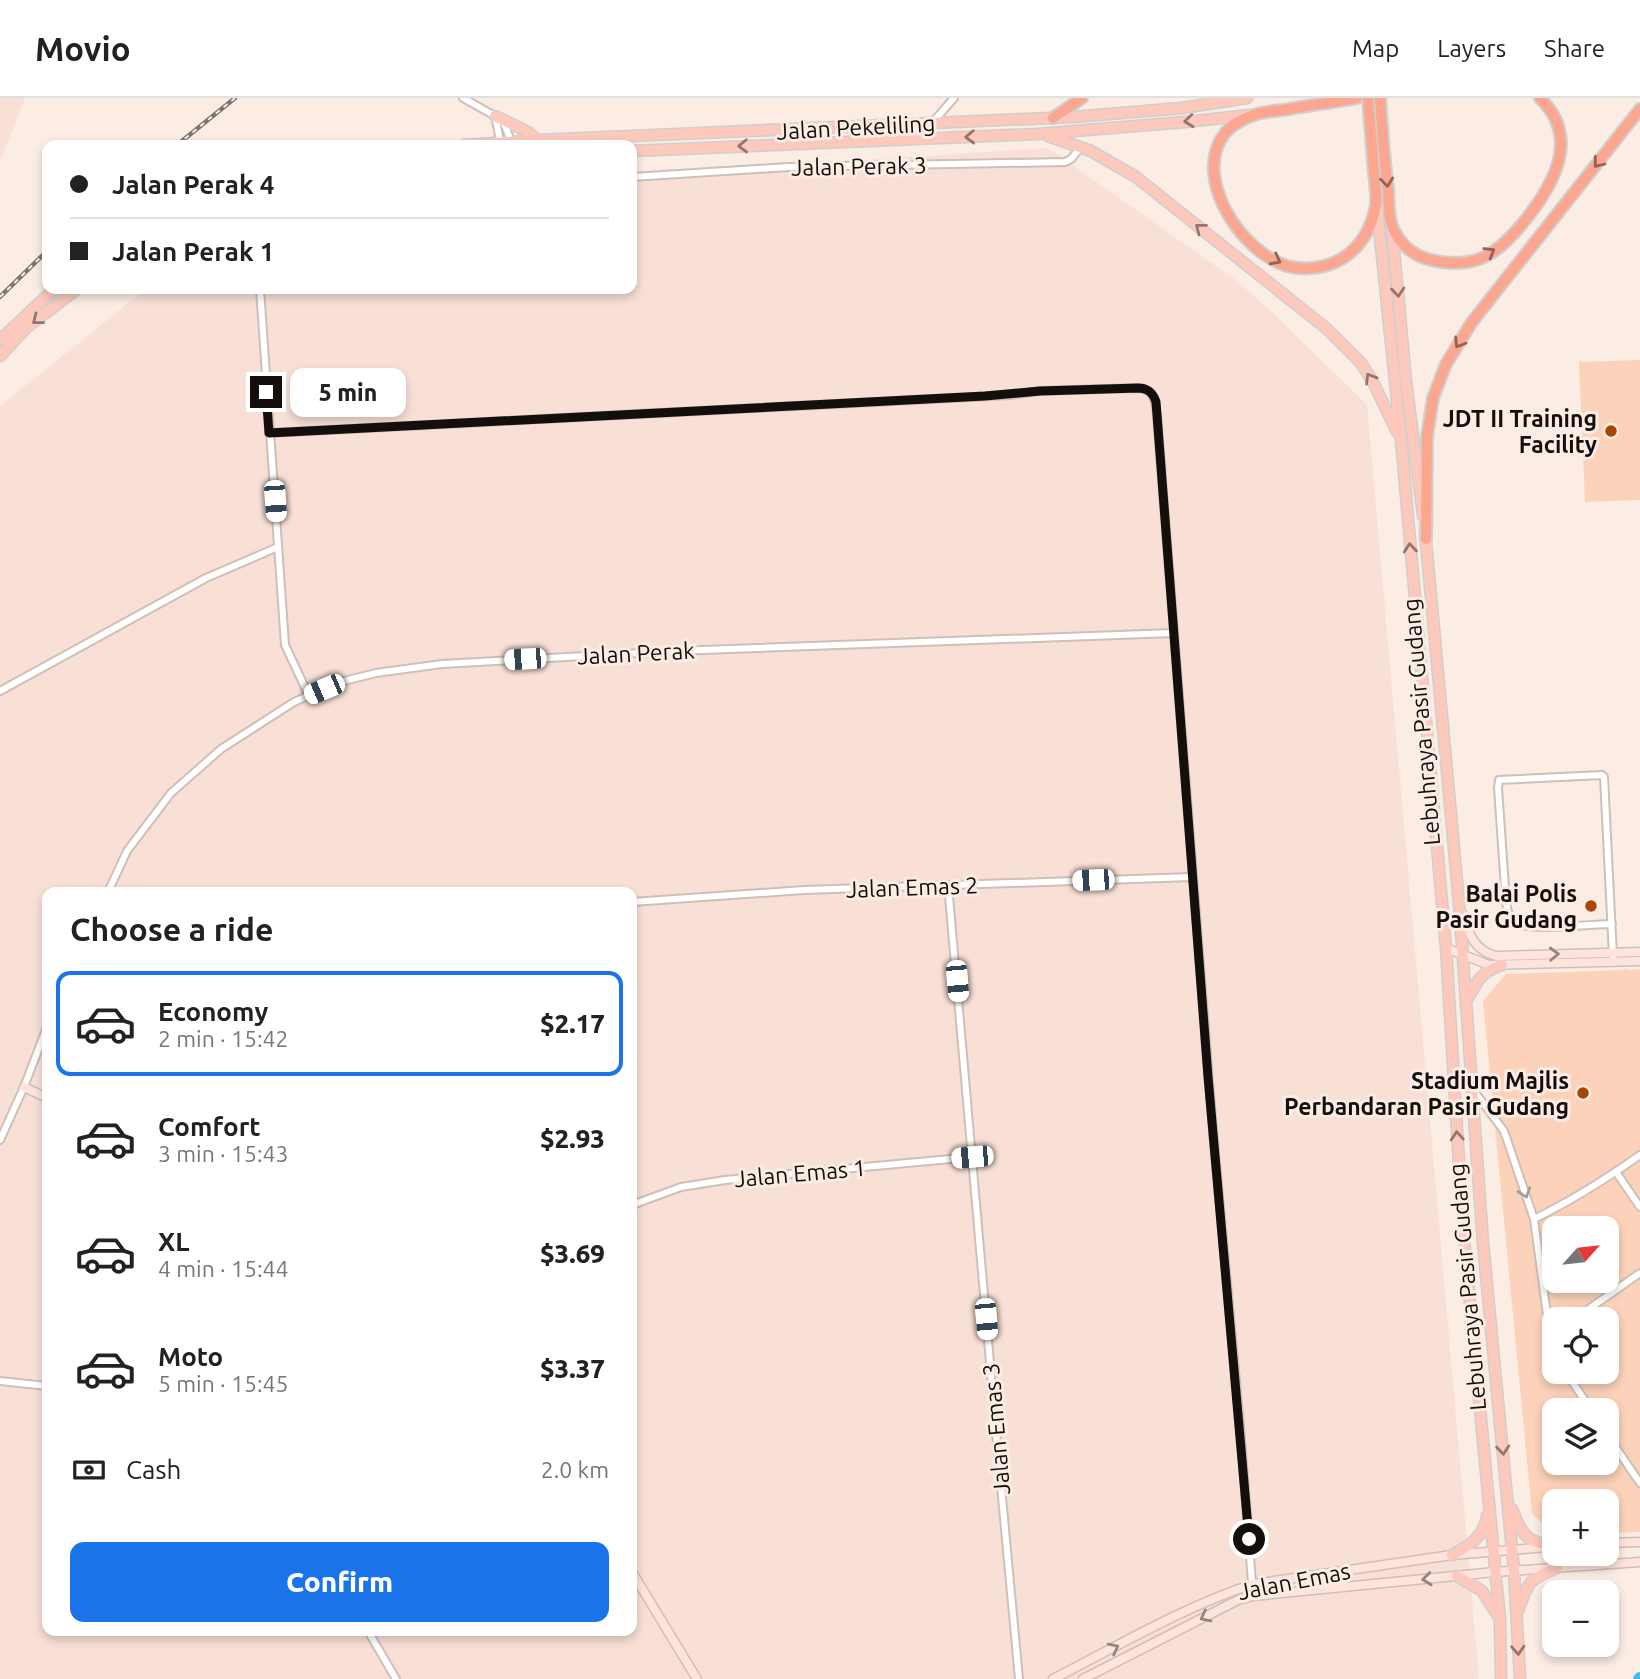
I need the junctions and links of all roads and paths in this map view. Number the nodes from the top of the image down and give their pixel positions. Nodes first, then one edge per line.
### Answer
1 (463, 98) edge
2 (954, 98) edge
3 (1082, 98) edge
4 (1247, 98) edge
5 (1357, 98) edge
6 (1368, 98) edge
7 (1380, 98) edge
8 (1540, 98) edge
9 (1640, 109) edge
10 (1257, 114) junction
11 (495, 116) junction
12 (1053, 118) junction
13 (932, 124) junction
14 (1038, 134) junction
15 (504, 140) edge
16 (506, 140) edge
17 (538, 140) joint
18 (1377, 140) junction
19 (1081, 147) junction
20 (637, 151) edge
21 (637, 177) edge
22 (1376, 202) junction
23 (1391, 224) junction
24 (48, 294) edge
25 (70, 294) edge
26 (260, 294) edge
27 (0, 340) edge
28 (0, 356) edge
29 (269, 433) junction
30 (1401, 439) junction
31 (1426, 539) junction
32 (278, 547) junction
33 (1173, 633) junction
34 (0, 691) edge
35 (309, 696) junction
36 (1450, 812) junction
37 (1434, 813) junction
38 (1192, 877) junction
39 (948, 885) junction
40 (109, 887) edge
41 (637, 902) edge
42 (1459, 903) junction
43 (1612, 924) junction
44 (1446, 948) junction
45 (1640, 951) edge
46 (1463, 955) junction
47 (1613, 957) junction
48 (1640, 961) edge
49 (1502, 965) junction
50 (1466, 1001) junction
51 (42, 1040) edge
52 (24, 1087) junction
53 (1472, 1090) junction
54 (42, 1096) edge
55 (0, 1140) edge
56 (1640, 1155) edge
57 (972, 1157) junction
58 (1616, 1172) junction
59 (637, 1203) edge
60 (1640, 1207) edge
61 (1534, 1219) junction
62 (1640, 1273) edge
63 (1548, 1307) edge
64 (1592, 1307) edge
65 (0, 1381) edge
66 (42, 1385) edge
67 (1619, 1452) edge
68 (1640, 1483) edge
69 (1507, 1495) junction
70 (1489, 1501) junction
71 (1640, 1542) edge
72 (1619, 1543) edge
73 (1542, 1544) edge
74 (1542, 1547) edge
75 (1512, 1550) junction
76 (1493, 1552) junction
77 (1452, 1555) junction
78 (1640, 1562) edge
79 (1557, 1568) junction
80 (1514, 1571) junction
81 (1495, 1573) junction
82 (1457, 1576) junction
83 (637, 1580) edge
84 (1253, 1584) junction
85 (1253, 1596) junction
86 (1516, 1617) junction
87 (1500, 1620) junction
88 (371, 1636) edge
89 (396, 1679) edge
90 (696, 1679) edge
91 (1020, 1679) edge
92 (1053, 1679) edge
93 (1083, 1679) edge
94 (1501, 1679) edge
95 (1520, 1679) edge

1 - 11 street
2 - 13 street
3 - 12 highway
4 - 12 main road, Jalan Pekeliling
5 - 10 highway
6 - 18 highway, Lebuhraya Pasir Gudang
7 - 18 highway, Lebuhraya Pasir Gudang
23 -> 8 highway
9 -> 31 highway
10 -> 14 main road, Jalan Pekeliling
10 -> 22 highway
11 - 15 street
11 - 16 street
11 - 17 main road
12 - 13 main road, Jalan Pekeliling
13 - 17 main road, Jalan Pekeliling
14 - 19 main road
14 -> 20 main road, Jalan Pekeliling
18 - 22 highway, Lebuhraya Pasir Gudang
18 -> 23 highway, Lebuhraya Pasir Gudang
19 - 21 street, Jalan Perak 3
30 -> 19 main road
22 - 30 main road, Lebuhraya Pasir Gudang
23 -> 31 main road, Lebuhraya Pasir Gudang
24 - 27 main road
25 -> 28 main road
26 - 29 street
29 - 32 street
29 - 33 street
37 -> 30 main road, Lebuhraya Pasir Gudang
31 - 36 main road, Lebuhraya Pasir Gudang
32 - 34 street
32 - 35 street
33 - 35 street, Jalan Perak
33 - 38 street
35 - 40 street, Jalan Perak
36 - 37 main road
36 - 42 main road, Lebuhraya Pasir Gudang
37 - 44 main road, Lebuhraya Pasir Gudang
38 - 39 street, Jalan Emas 2
38 - 84 street
39 - 41 street, Jalan Emas 2
39 - 57 street, Jalan Emas 3
42 - 46 main road, Lebuhraya Pasir Gudang
42 -> 47 main road
43 - 43 street
43 - 47 street
44 - 46 main road
70 -> 44 main road, Lebuhraya Pasir Gudang
45 - 47 main road
46 - 49 main road
46 - 50 main road, Lebuhraya Pasir Gudang
47 - 48 main road
47 - 49 main road
49 - 50 main road
50 - 53 main road, Lebuhraya Pasir Gudang
51 - 52 street
52 - 54 main road
52 - 55 street
53 -> 61 street
53 -> 69 main road, Lebuhraya Pasir Gudang
56 - 58 street
57 - 59 street, Jalan Emas 1
57 - 91 street, Jalan Emas 3
58 - 60 street
58 - 61 street
61 - 63 street
62 - 64 street
65 - 66 street
67 - 68 street
69 - 73 main road
69 - 75 main road, Lebuhraya Pasir Gudang
70 - 76 main road, Lebuhraya Pasir Gudang
70 - 77 main road
71 - 72 main road
74 - 75 main road, Jalan Emas
75 - 76 main road, Jalan Emas
75 - 80 main road, Lebuhraya Pasir Gudang
76 - 77 main road, Jalan Emas
76 - 81 main road, Lebuhraya Pasir Gudang
77 - 84 main road, Jalan Emas
78 - 79 main road, Jalan Emas
79 - 80 main road, Jalan Emas
79 - 86 main road
80 - 81 main road, Jalan Emas
80 - 86 main road, Lebuhraya Pasir Gudang
81 - 82 main road, Jalan Emas
81 - 87 main road, Lebuhraya Pasir Gudang
82 -> 85 main road, Jalan Emas
82 - 87 main road
83 - 90 main road
84 - 85 street
92 -> 84 main road, Jalan Emas
85 -> 93 main road, Jalan Emas
86 -> 95 main road, Lebuhraya Pasir Gudang
87 - 94 main road, Lebuhraya Pasir Gudang
88 - 89 street

